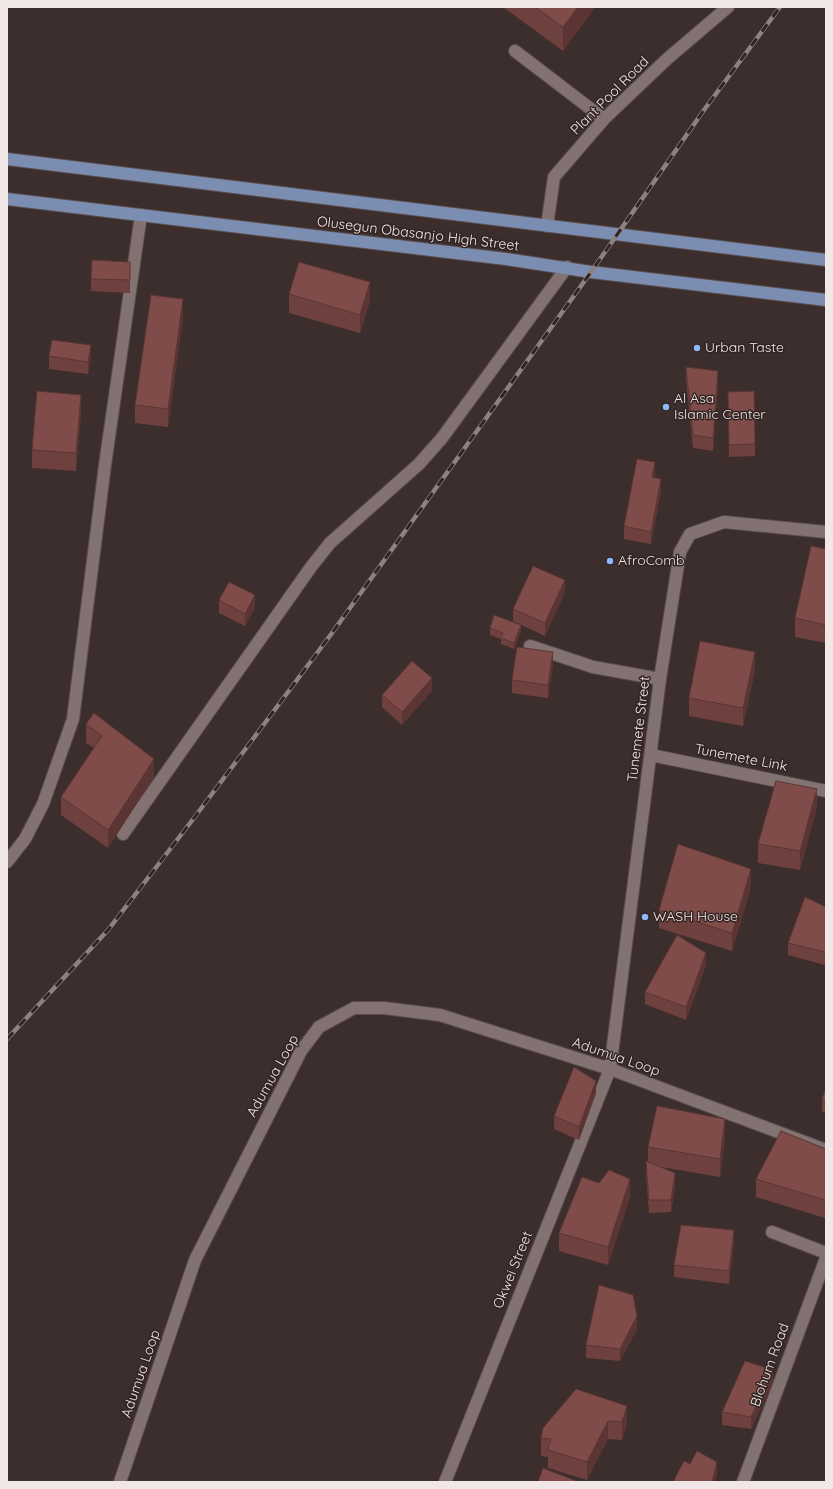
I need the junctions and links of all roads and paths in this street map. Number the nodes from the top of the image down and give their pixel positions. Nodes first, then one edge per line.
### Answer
1 (728, 7) edge
2 (515, 51) dead end
3 (604, 118) junction
4 (7, 159) edge
5 (7, 199) edge
6 (141, 215) junction
7 (547, 226) junction
8 (826, 260) edge
9 (567, 267) junction
10 (826, 300) edge
11 (826, 532) edge
12 (530, 646) dead end
13 (660, 679) junction
14 (651, 755) junction
15 (826, 791) edge
16 (123, 834) dead end
17 (7, 862) edge
18 (610, 1069) junction
19 (826, 1150) edge
20 (772, 1232) dead end
21 (826, 1253) edge
22 (826, 1258) edge
23 (120, 1482) edge
24 (445, 1482) edge
25 (743, 1482) edge

1 - 3 street, Plant Pool Road
2 - 3 street
3 - 7 street, Plant Pool Road
4 - 7 main road, Olusegun Obasanjo High Street
5 - 6 main road, Olusegun Obasanjo High Street
6 - 9 main road, Olusegun Obasanjo High Street
6 - 17 street
7 - 8 main road, Olusegun Obasanjo High Street
9 - 10 main road, Olusegun Obasanjo High Street
9 - 16 street
11 - 13 street, Tunemete Street
12 - 13 street
13 - 14 street, Tunemete Street
14 - 15 street, Tunemete Link
14 - 18 street, Tunemete Street
18 - 19 street, Adumua Loop
18 - 23 street, Adumua Loop
18 - 24 street, Okwei Street
20 - 21 street
22 - 25 street, Blohum Road

